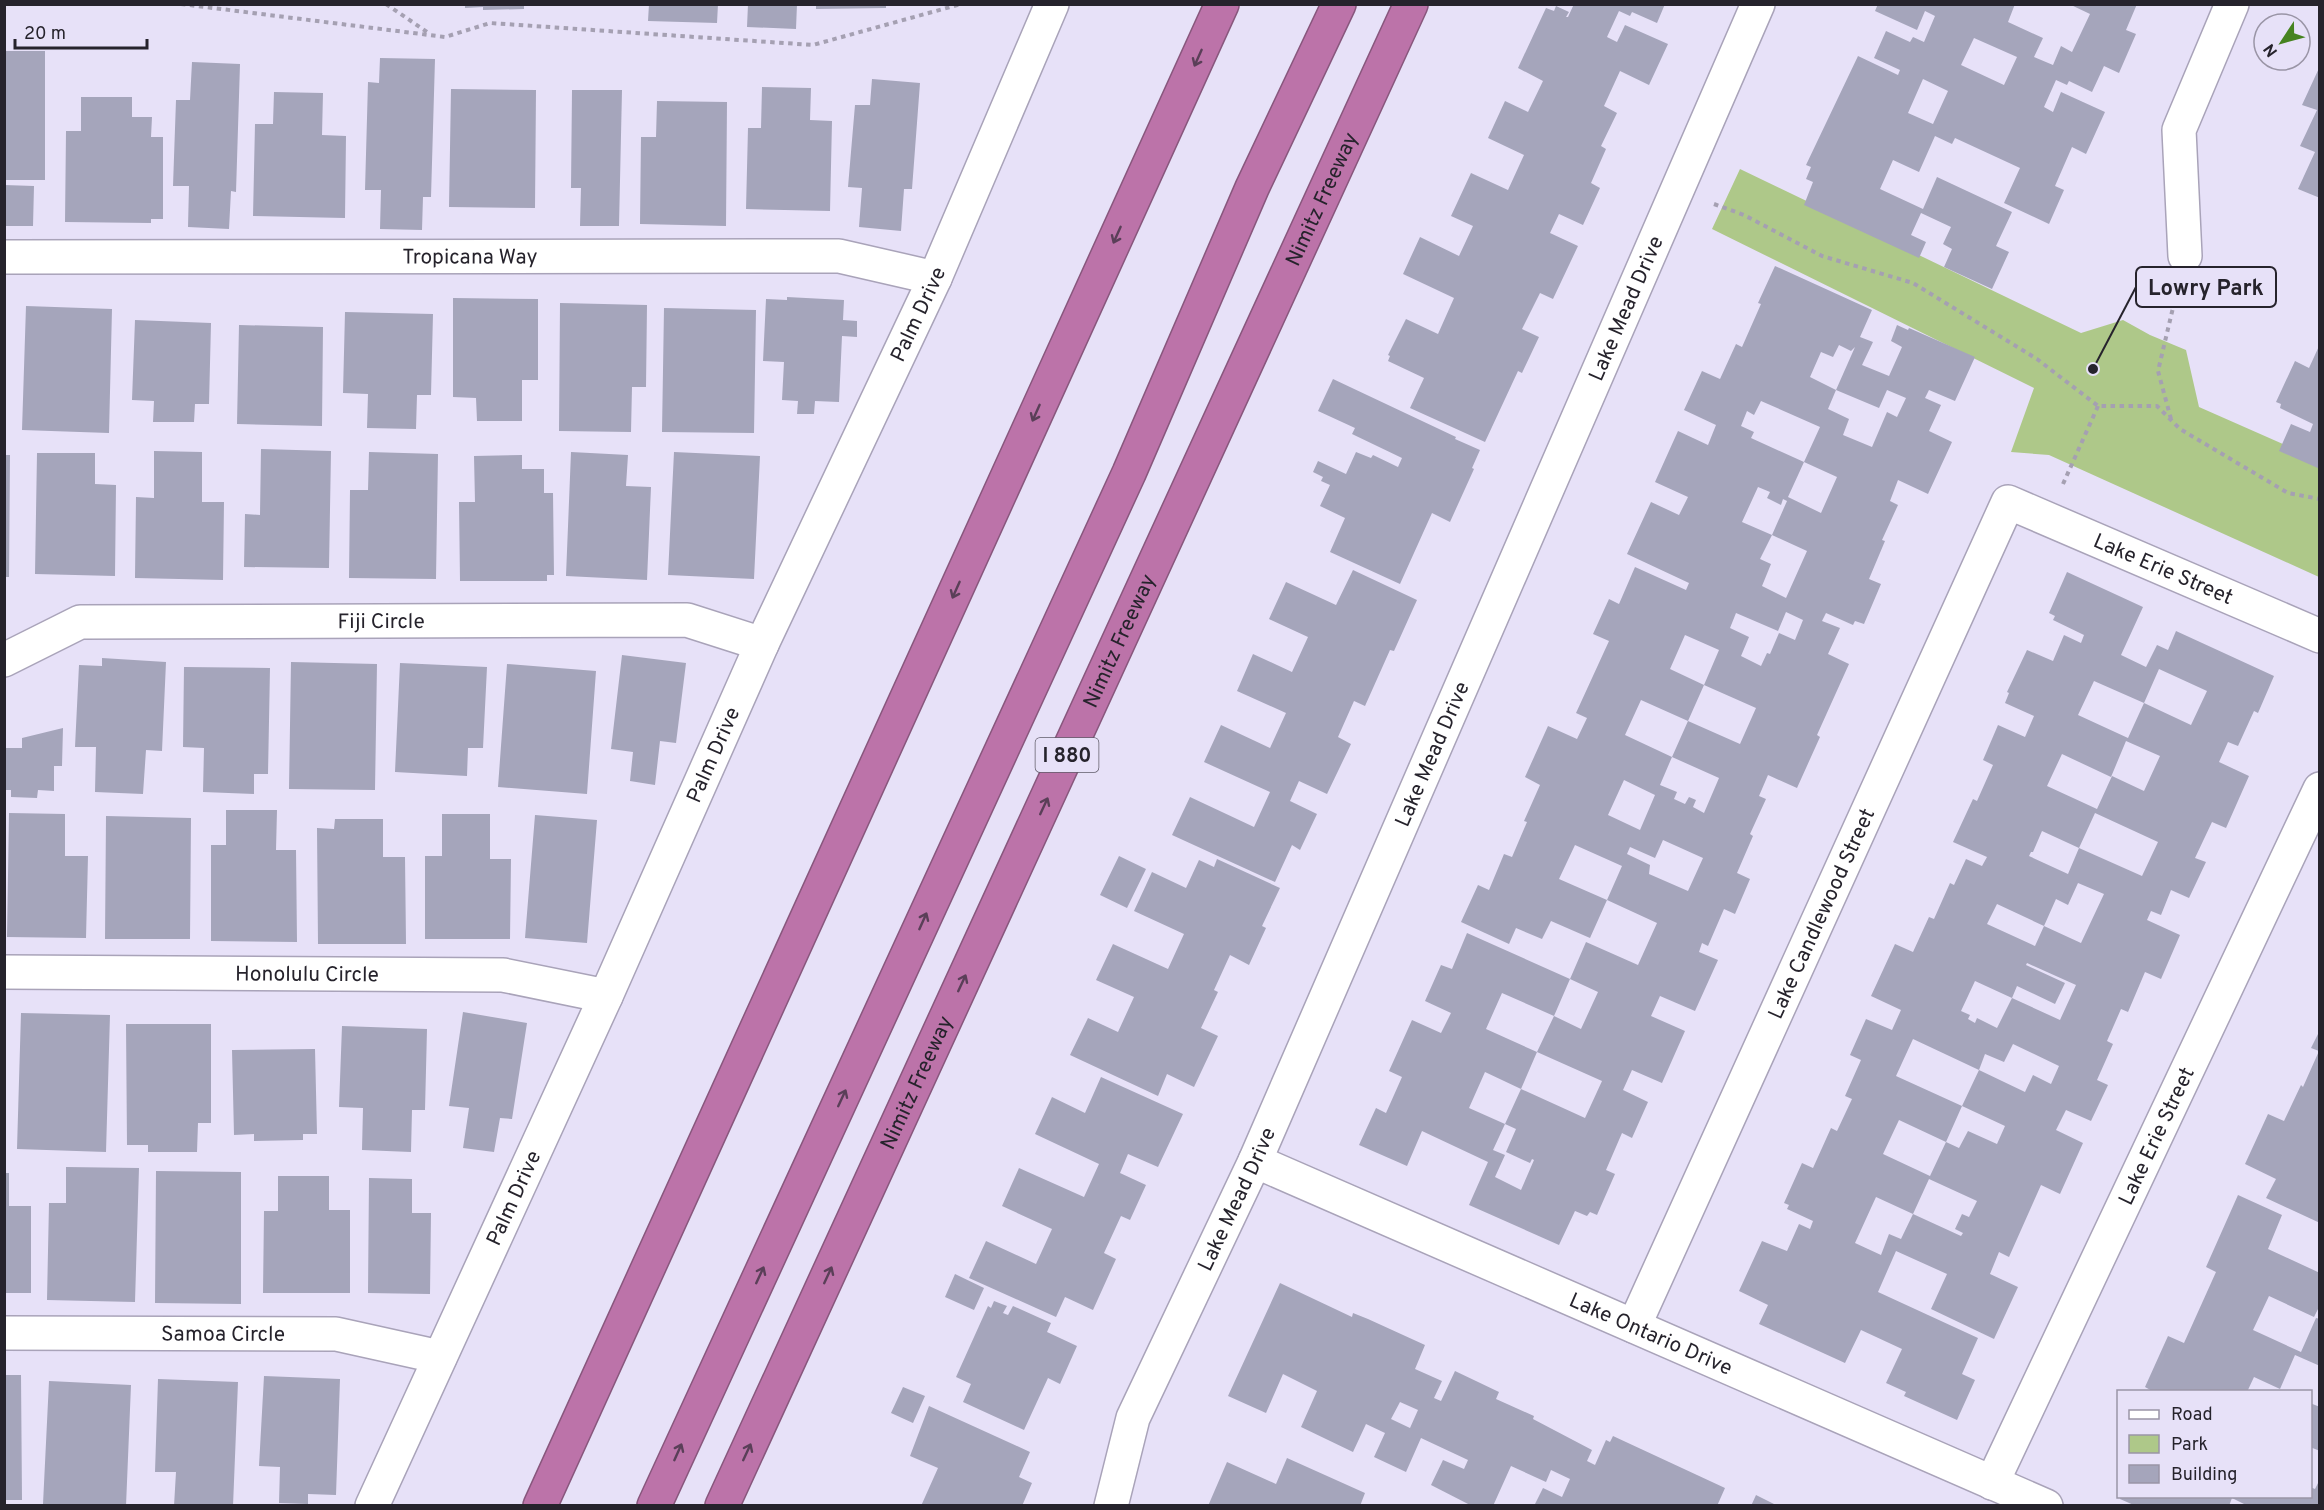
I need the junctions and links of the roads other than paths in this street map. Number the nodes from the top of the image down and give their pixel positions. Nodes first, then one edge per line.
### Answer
1 (1052, 4) edge
2 (1222, 4) edge
3 (1338, 4) edge
4 (1411, 4) edge
5 (1758, 4) edge
6 (2232, 4) edge
7 (2185, 256) road end
8 (4, 257) edge
9 (935, 278) junction
10 (2008, 502) joint
11 (2319, 636) edge
12 (762, 644) junction
13 (4, 660) edge
14 (2319, 789) edge
15 (4, 972) edge
16 (606, 996) junction
17 (1255, 1161) junction
18 (1634, 1326) junction
19 (4, 1333) edge
20 (440, 1357) junction
21 (1992, 1483) junction
22 (372, 1506) edge
23 (540, 1506) edge
24 (654, 1506) edge
25 (723, 1506) edge
26 (1111, 1506) edge
27 (2046, 1506) edge

1 - 9 street, Palm Drive
2 -> 23 highway
24 -> 3 highway, I 880
25 -> 4 highway, Nimitz Freeway / I 880
5 - 17 street, Lake Mead Drive
6 - 7 street
8 - 9 street, Tropicana Way
9 - 12 street, Palm Drive
10 - 11 street, Lake Erie Street
10 - 18 street, Lake Candlewood Street
12 - 13 street, Fiji Circle
12 - 16 street, Palm Drive
14 - 21 street, Lake Erie Street
15 - 16 street, Honolulu Circle
16 - 20 street, Palm Drive
17 - 18 street, Lake Ontario Drive
17 - 26 street, Lake Mead Drive
18 - 21 street, Lake Ontario Drive
19 - 20 street, Samoa Circle
20 - 22 street, Palm Drive
21 - 27 street, Lake Ontario Drive

